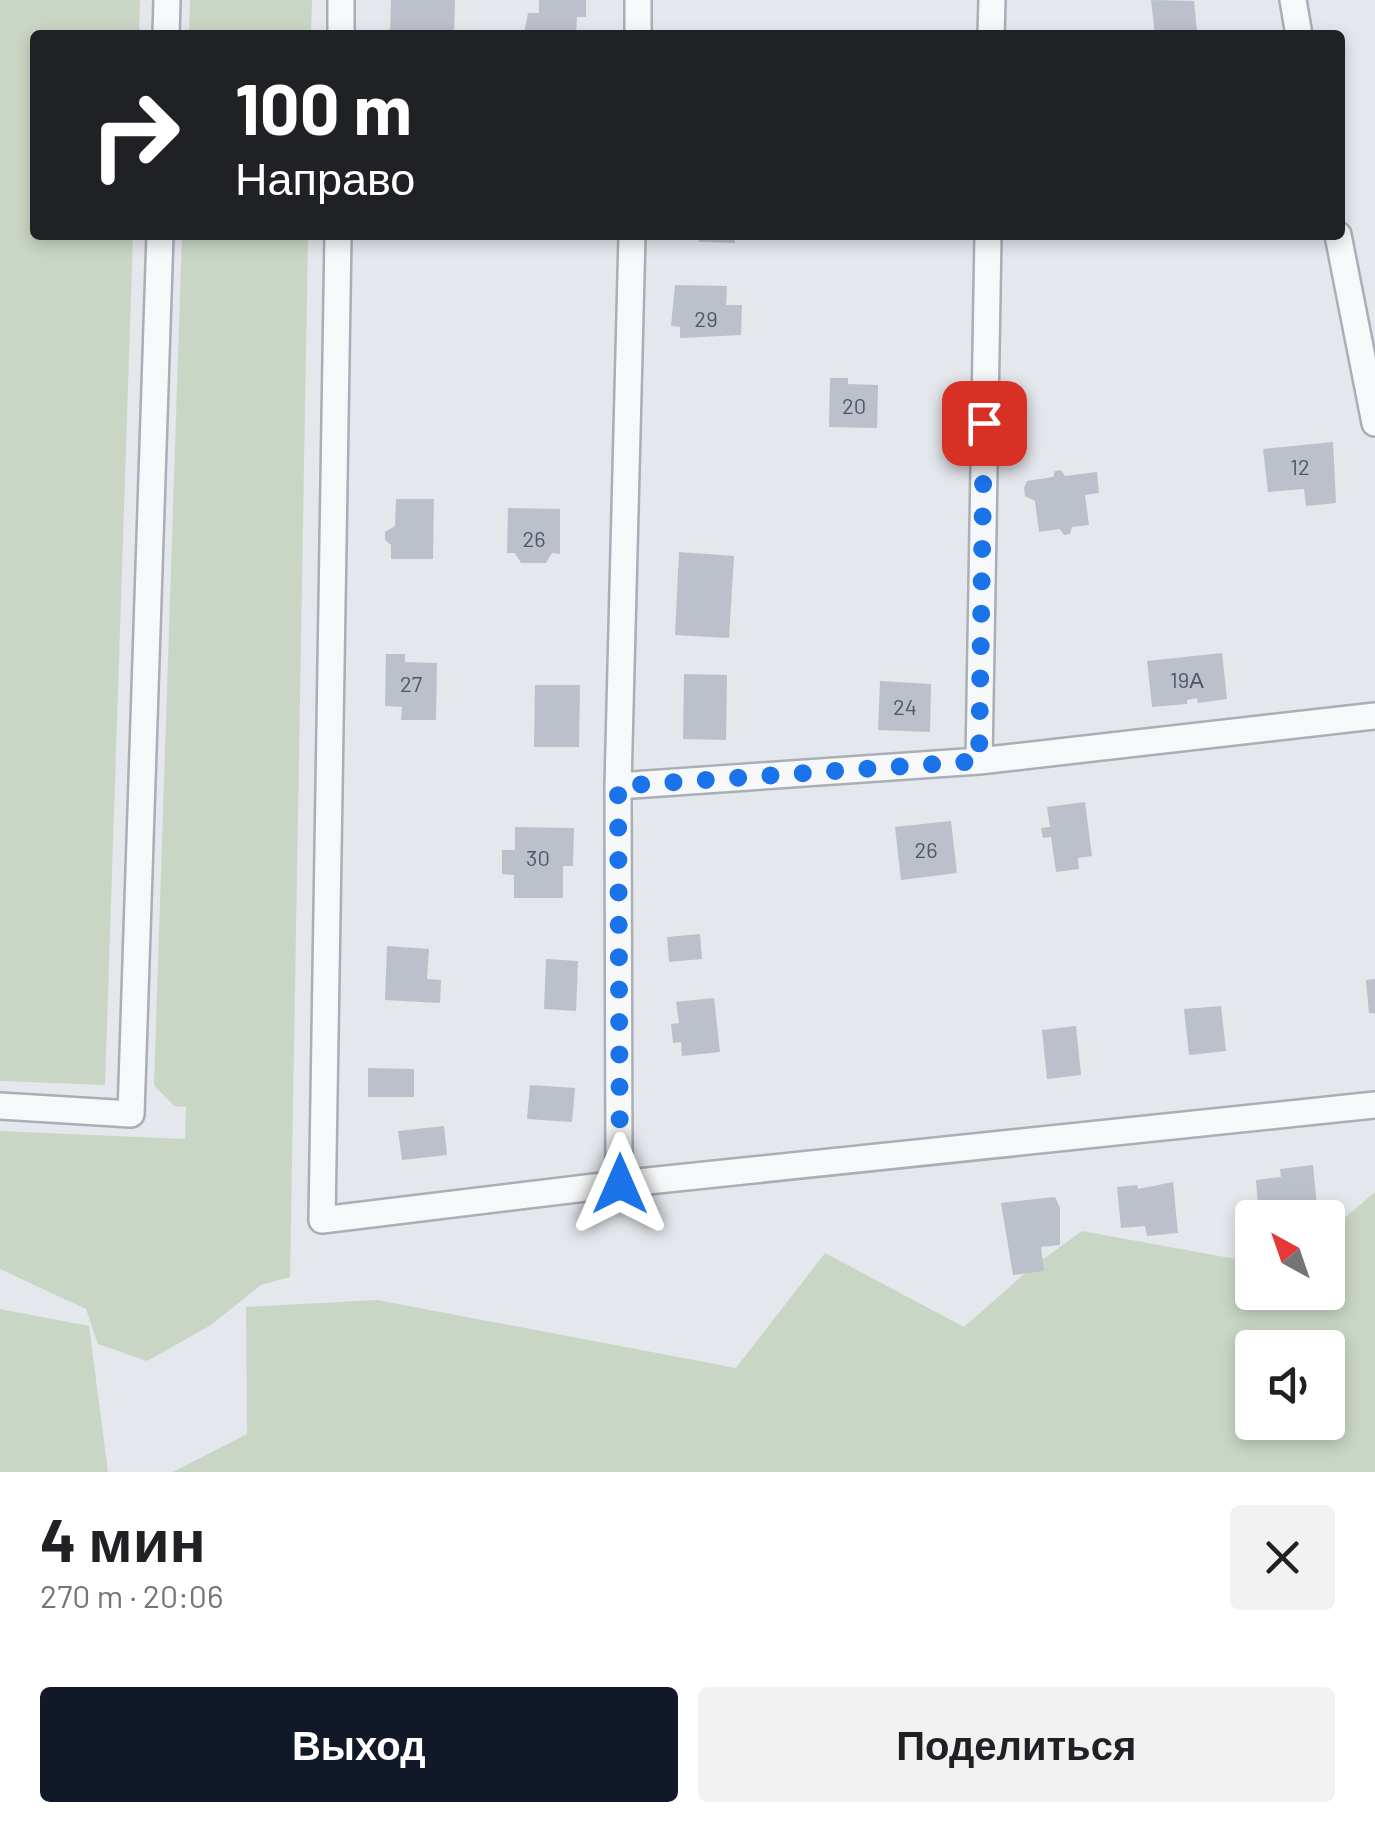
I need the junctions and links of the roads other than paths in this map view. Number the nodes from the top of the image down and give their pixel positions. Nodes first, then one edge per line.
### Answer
1 (167, 0) edge
2 (342, 0) edge
3 (638, 0) edge
4 (992, 0) edge
5 (1293, 0) edge
6 (166, 30) edge
7 (341, 30) edge
8 (638, 30) edge
9 (991, 30) edge
10 (1299, 30) edge
11 (160, 240) edge
12 (338, 240) edge
13 (632, 240) edge
14 (988, 240) edge
15 (1339, 240) edge
16 (1375, 423) edge
17 (1375, 716) edge
18 (979, 761) junction
19 (618, 786) junction
20 (1375, 1105) edge
21 (0, 1106) edge
22 (620, 1184) junction

1 - 6 street
2 - 7 street
3 - 8 street
4 - 9 street
5 - 10 street
11 - 21 street
12 - 22 street
13 - 19 street
14 - 18 street
15 - 16 street
17 - 18 street
18 - 19 street
19 - 22 street
20 - 22 street

